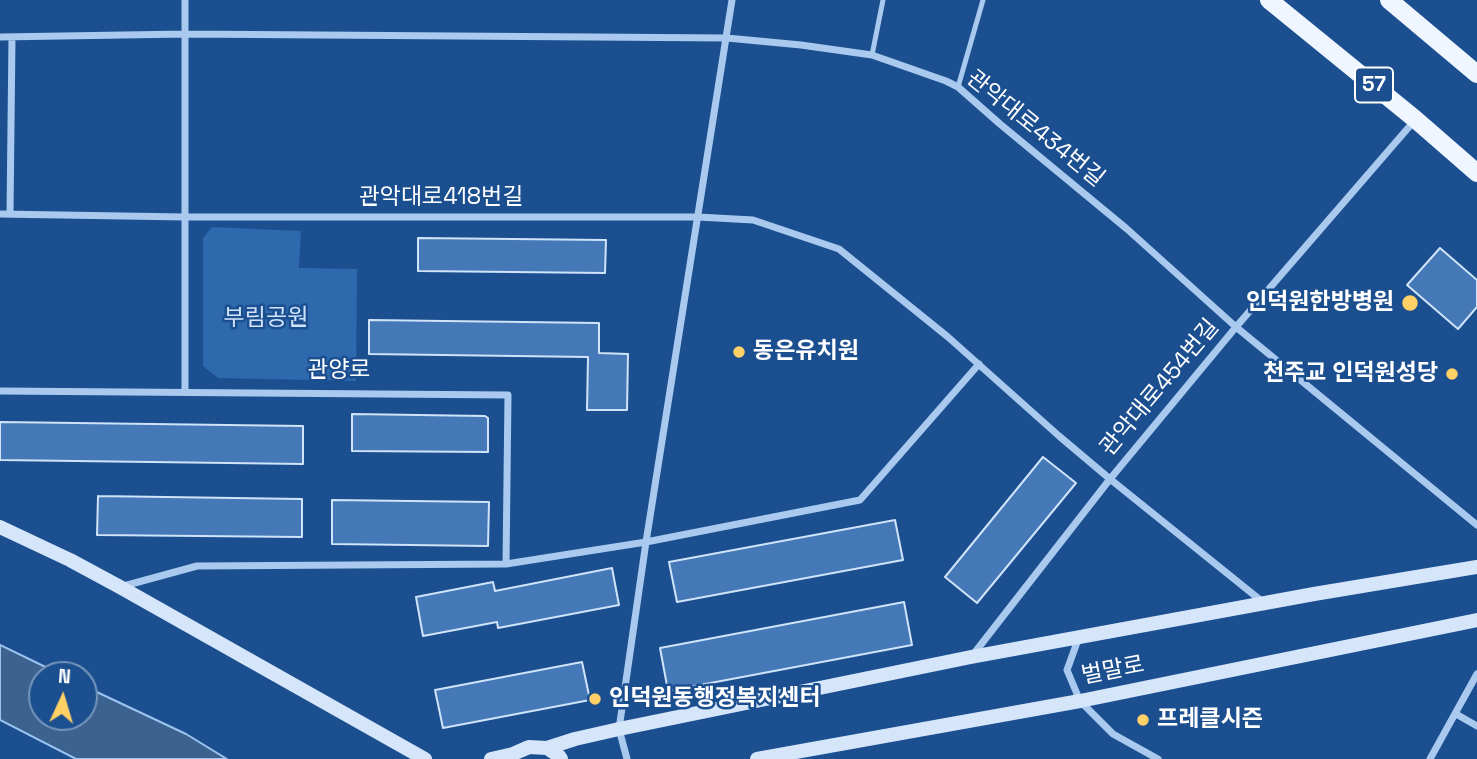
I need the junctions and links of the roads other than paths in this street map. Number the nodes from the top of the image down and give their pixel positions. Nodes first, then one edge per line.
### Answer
1 (185, 0) edge
2 (732, 0) edge
3 (883, 0) edge
4 (982, 0) edge
5 (1269, 0) edge
6 (1389, 0) edge
7 (185, 34) junction
8 (0, 37) edge
9 (12, 37) junction
10 (727, 38) junction
11 (872, 55) junction
12 (1477, 75) edge
13 (958, 88) junction
14 (1415, 119) junction
15 (1477, 173) edge
16 (0, 214) edge
17 (10, 214) junction
18 (184, 217) junction
19 (698, 217) junction
20 (1236, 327) junction
21 (979, 364) junction
22 (0, 391) edge
23 (185, 392) junction
24 (1110, 479) junction
25 (1477, 524) edge
26 (0, 527) edge
27 (646, 542) junction
28 (506, 564) junction
29 (1477, 567) edge
30 (120, 587) junction
31 (1265, 603) junction
32 (1477, 620) edge
33 (1079, 637) junction
34 (971, 657) junction
35 (1477, 674) edge
36 (1080, 701) junction
37 (1456, 714) junction
38 (1477, 726) edge
39 (619, 729) junction
40 (547, 748) junction
41 (511, 757) edge
42 (426, 759) edge
43 (491, 759) edge
44 (561, 759) edge
45 (627, 759) edge
46 (757, 759) edge
47 (1158, 759) edge
48 (1430, 759) edge

1 - 7 street
2 - 10 street
3 - 11 lane
4 - 13 lane
5 - 14 main road, 57
6 - 12 main road
7 - 9 street
7 - 10 street
7 - 18 street
8 - 9 street
9 - 17 street
10 - 11 street, 관악대로434번길
10 - 19 street
11 - 13 street, 관악대로434번길
13 - 20 street, 관악대로434번길
14 - 15 main road, 57
14 - 20 street, 관악대로454번길
16 - 17 street, 관악대로418번길
17 - 18 street, 관악대로418번길
18 - 19 street, 관악대로418번길
18 - 23 street
19 - 21 street
19 - 27 street
20 - 24 street, 관악대로454번길
20 - 25 street
21 - 24 street
21 - 27 street
22 - 23 street, 관양로
23 - 28 street, 관양로
24 - 31 street
24 - 34 street, 관악대로454번길
26 - 30 street
27 - 28 street
27 - 39 street
28 - 30 street
29 - 31 street, 벌말로
30 - 42 street
31 - 33 street, 벌말로
32 - 36 street, 벌말로
33 - 34 street, 벌말로
33 - 36 street
34 - 39 street, 벌말로
35 - 37 street
36 - 46 street, 벌말로
36 - 47 street
37 - 38 street
37 - 48 street
39 - 40 street, 벌말로
39 - 45 street
40 - 41 street, 벌말로
40 - 44 street
41 - 43 street, 벌말로

